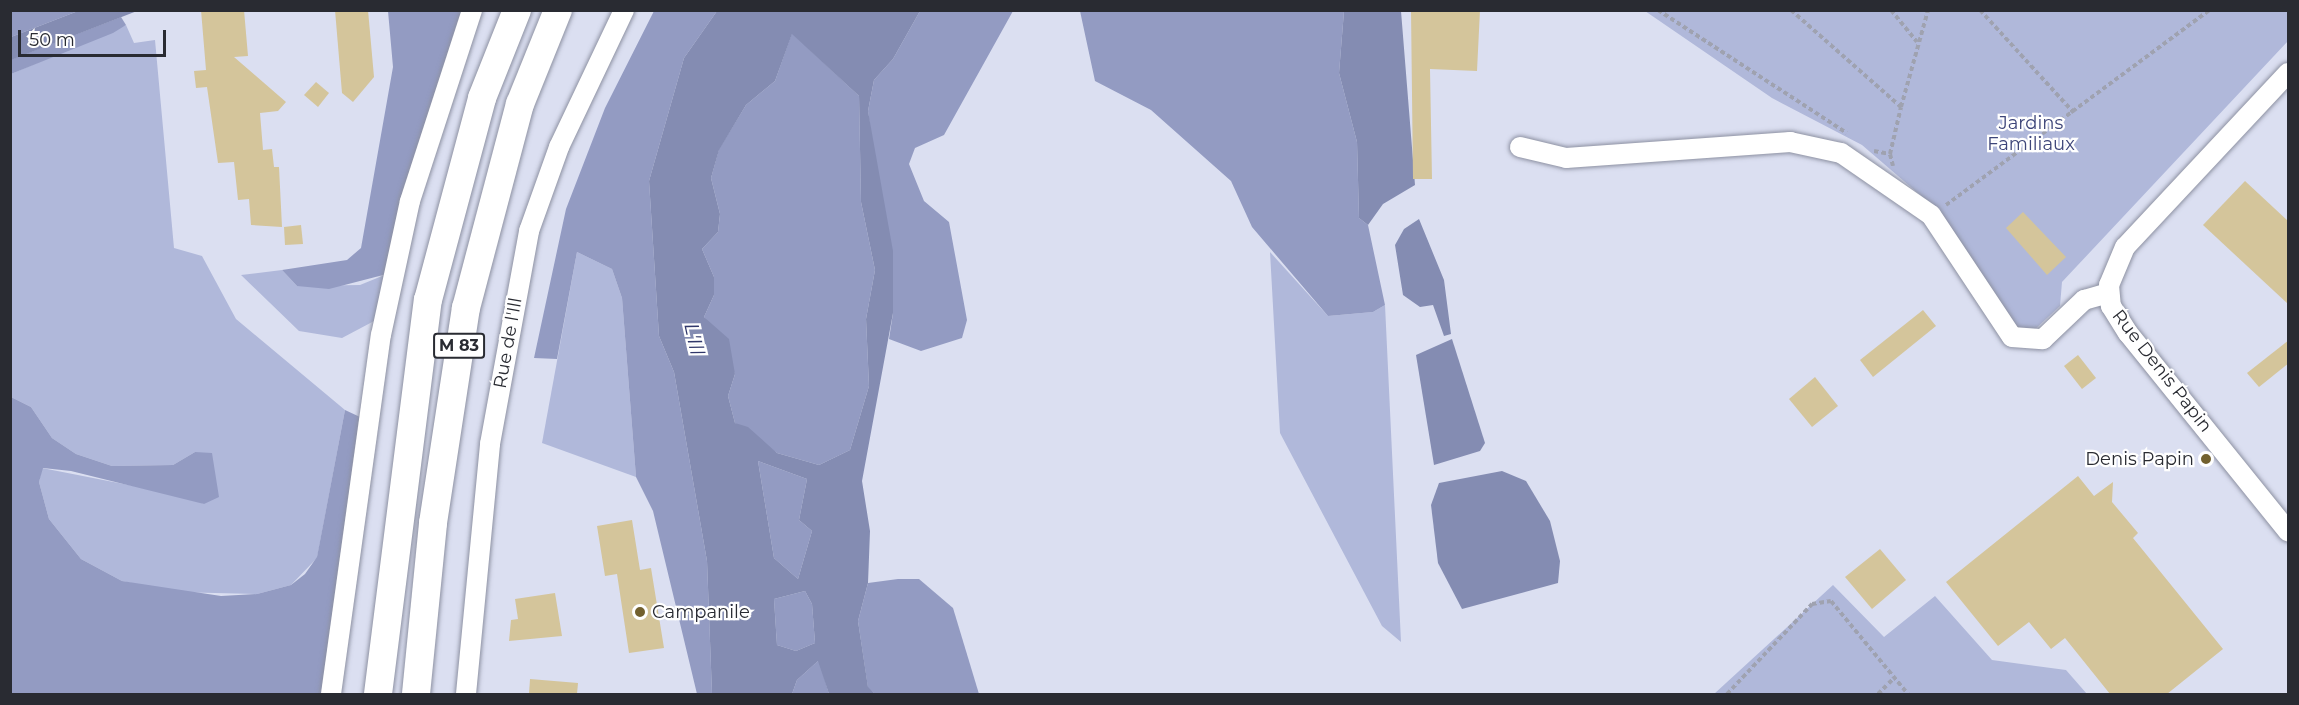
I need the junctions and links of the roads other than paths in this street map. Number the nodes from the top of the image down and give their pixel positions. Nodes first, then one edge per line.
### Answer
1 (472, 10) edge
2 (517, 10) edge
3 (558, 10) edge
4 (624, 10) edge
5 (2289, 73) edge
6 (1520, 147) dead end
7 (2109, 293) junction
8 (2289, 531) edge
9 (382, 645) junction
10 (332, 694) edge
11 (360, 694) edge
12 (378, 694) edge
13 (416, 694) edge
14 (466, 694) edge

1 - 10 street
2 - 9 highway, M 83
3 - 13 highway, M 83
4 - 14 street, Rue de l'Ill
5 - 7 street, Rue Denis Papin
6 - 7 street
7 - 8 street, Rue Denis Papin
9 - 11 highway
9 - 12 highway, M 83

